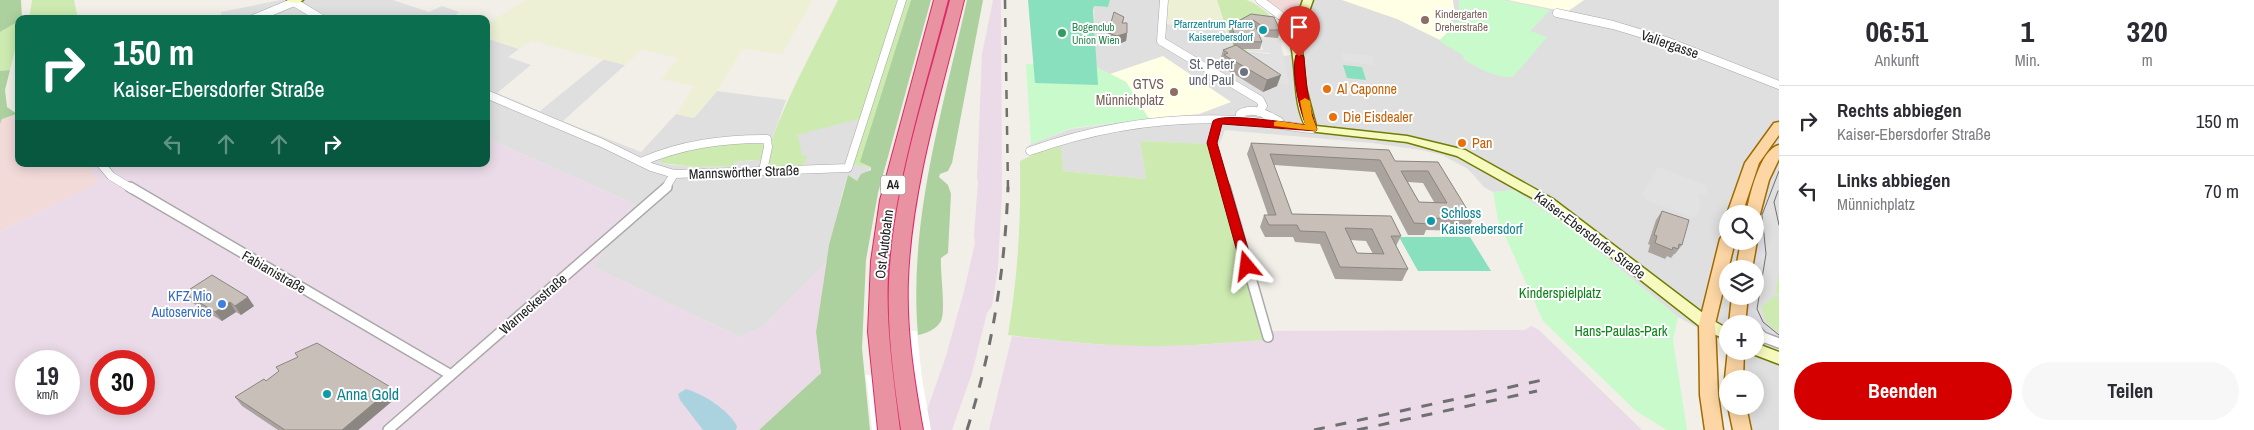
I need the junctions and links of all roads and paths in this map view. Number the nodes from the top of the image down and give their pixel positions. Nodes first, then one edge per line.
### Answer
1 (902, 0) edge
2 (941, 0) edge
3 (957, 0) edge
4 (1164, 0) edge
5 (1260, 0) edge
6 (295, 1) edge
7 (1308, 1) edge
8 (1558, 13) dead end
9 (262, 15) edge
10 (316, 15) edge
11 (1286, 19) junction
12 (1779, 85) edge
13 (490, 96) edge
14 (1258, 112) junction
15 (1240, 120) junction
16 (1218, 121) junction
17 (1286, 125) junction
18 (1779, 126) edge
19 (1312, 129) junction
20 (1779, 149) edge
21 (1030, 151) dead end
22 (641, 162) junction
23 (104, 167) edge
24 (763, 171) junction
25 (674, 174) junction
26 (1737, 205) edge
27 (1755, 205) edge
28 (1725, 250) edge
29 (1706, 324) junction
30 (1719, 331) edge
31 (1268, 337) dead end
32 (1764, 342) edge
33 (1779, 344) edge
34 (1764, 345) edge
35 (1779, 358) edge
36 (452, 375) junction
37 (1740, 415) edge
38 (388, 430) edge
39 (889, 430) edge
40 (912, 430) edge
41 (1714, 430) edge
42 (1742, 430) edge

1 - 24 street, Mannswörther Straße
2 - 39 highway, Ost Autobahn / A4
3 - 40 highway, Ost Autobahn / A4
4 - 14 street
5 - 11 street
6 - 9 street
6 - 10 street
7 - 11 street
8 - 12 street, Valiergasse
11 - 19 street
13 - 22 street, Mannswörther Straße
14 - 15 street
14 - 17 street
15 - 16 street, Kaiser-Ebersdorfer Straße
15 - 17 street, Kaiser-Ebersdorfer Straße
16 - 21 street, Kaiser-Ebersdorfer Straße
16 - 31 street
17 - 19 street, Kaiser-Ebersdorfer Straße
18 - 26 main road
19 - 29 street, Kaiser-Ebersdorfer Straße
20 - 27 main road
22 - 24 street, Mannswörther Straße
22 - 25 street, Mannswörther Straße
23 - 36 street, Fabianistraße
24 - 25 street, Mannswörther Straße
25 - 36 street, Warneckestraße
28 - 29 main road
29 - 30 street, Kaiser-Ebersdorfer Straße
29 - 41 main road
32 - 33 street
34 - 35 street
36 - 38 street, Warneckestraße
37 - 42 main road

